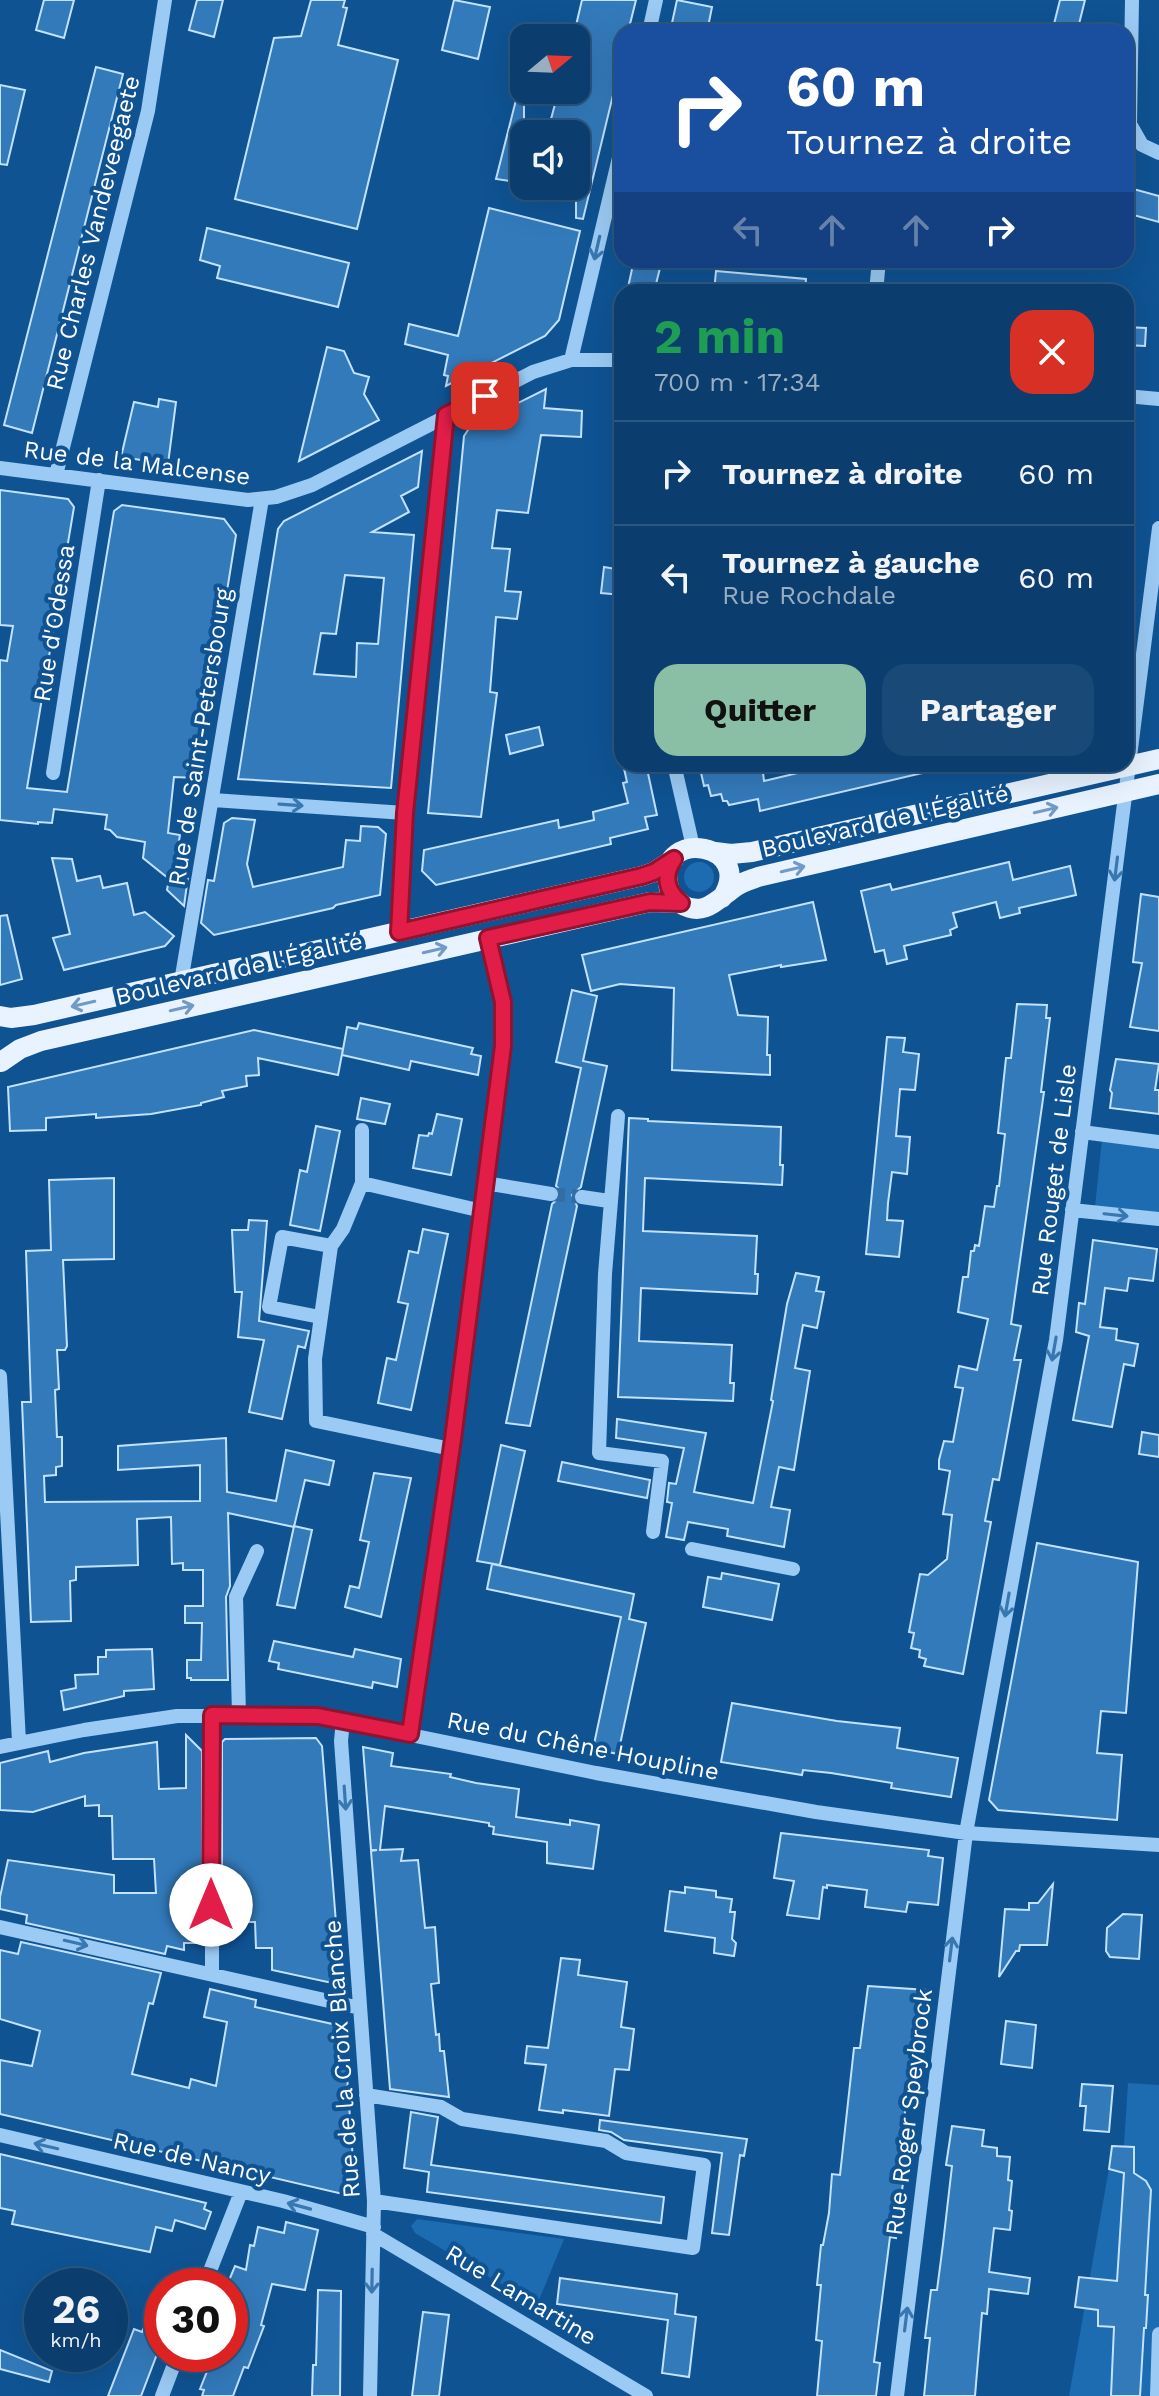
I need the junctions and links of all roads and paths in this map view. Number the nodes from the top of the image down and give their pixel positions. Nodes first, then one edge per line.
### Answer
1 (165, 0) edge
2 (656, 0) edge
3 (1132, 0) edge
4 (651, 24) edge
5 (1132, 24) edge
6 (1134, 131) edge
7 (1159, 153) edge
8 (614, 179) edge
9 (571, 360) junction
10 (614, 360) edge
11 (1134, 397) edge
12 (1159, 399) edge
13 (446, 415) junction
14 (0, 468) edge
15 (56, 475) junction
16 (99, 480) junction
17 (262, 499) junction
18 (1159, 528) edge
19 (1134, 726) edge
20 (1159, 759) edge
21 (1134, 764) edge
22 (676, 772) edge
23 (1099, 772) edge
24 (1128, 772) edge
25 (53, 773) dead end
26 (1159, 784) edge
27 (1126, 792) junction
28 (213, 800) junction
29 (405, 813) junction
30 (693, 847) junction
31 (715, 852) junction
32 (674, 859) junction
33 (722, 898) junction
34 (681, 903) junction
35 (399, 932) junction
36 (488, 938) junction
37 (181, 982) junction
38 (0, 1017) edge
39 (1, 1063) edge
40 (618, 1116) dead end
41 (362, 1130) dead end
42 (1082, 1132) junction
43 (1159, 1142) edge
44 (362, 1183) junction
45 (485, 1183) junction
46 (551, 1194) tunnel mouth
47 (582, 1197) tunnel mouth
48 (609, 1201) junction
49 (1072, 1210) junction
50 (482, 1211) junction
51 (1159, 1219) edge
52 (331, 1246) junction
53 (320, 1317) junction
54 (0, 1376) edge
55 (451, 1449) junction
56 (653, 1532) dead end
57 (692, 1549) dead end
58 (257, 1551) dead end
59 (793, 1569) dead end
60 (212, 1715) junction
61 (239, 1715) junction
62 (343, 1720) junction
63 (410, 1734) junction
64 (19, 1742) junction
65 (0, 1747) edge
66 (966, 1833) junction
67 (1159, 1845) edge
68 (0, 1927) edge
69 (212, 1974) junction
70 (360, 2008) junction
71 (366, 2095) junction
72 (0, 2135) edge
73 (241, 2192) junction
74 (374, 2201) junction
75 (374, 2231) junction
76 (211, 2268) edge
77 (1159, 2334) edge
78 (171, 2372) edge
79 (162, 2396) edge
80 (370, 2396) edge
81 (646, 2396) edge
82 (897, 2396) edge
83 (1157, 2396) edge

1 - 15 street, Rue Charles Vandeveegaete
2 - 4 street
3 - 5 street
6 - 7 street
8 -> 9 street
9 - 10 street, Rue de la Malcense
9 - 13 street, Rue de la Malcense
11 - 12 street
13 - 17 street, Rue de la Malcense
13 - 29 street
14 - 15 street, Rue de la Malcense
15 - 16 street, Rue de la Malcense
16 - 17 street, Rue de la Malcense
16 - 25 street, Rue d'Odessa
17 - 28 street, Rue de Saint-Petersbourg
18 - 19 street, Rue Rouget de Lisle
20 - 21 main road, Boulevard de l'Égalité
22 - 30 street
23 - 31 main road, Boulevard de l'Égalité
24 - 27 street, Rue Rouget de Lisle
26 - 27 main road, Boulevard de l'Égalité
33 -> 27 main road, Boulevard de l'Égalité
27 -> 42 street, Rue Rouget de Lisle
28 -> 29 street
28 - 37 street, Rue de Saint-Petersbourg
29 - 35 street
30 - 31 main road
30 - 32 main road
31 - 33 main road
32 - 34 main road
32 - 35 main road, Boulevard de l'Égalité
33 - 34 main road
34 - 36 main road, Boulevard de l'Égalité
35 - 37 main road, Boulevard de l'Égalité
39 -> 36 main road, Boulevard de l'Égalité
36 - 45 street
37 -> 38 main road, Boulevard de l'Égalité
38 - 39 main road
40 - 48 street
41 - 44 street
42 - 43 street
42 - 49 street, Rue Rouget de Lisle
44 - 50 street
44 - 52 street
45 - 46 street
45 - 50 street
47 - 48 street
48 - 56 street
49 -> 51 street
49 -> 66 street, Rue Rouget de Lisle
50 - 55 street
52 - 53 street
52 - 53 street
53 - 55 street
54 - 64 street
55 - 63 street
57 - 59 street
58 - 61 street
60 - 61 street, Rue du Chêne Houpline
60 - 64 street, Rue du Chêne Houpline
60 - 69 street
61 - 62 street, Rue du Chêne Houpline
62 - 63 street, Rue du Chêne Houpline
62 -> 70 street, Rue de la Croix Blanche
63 - 66 street, Rue du Chêne Houpline
64 - 65 street, Rue du Chêne Houpline
66 - 67 street, Rue du Chêne Houpline
82 -> 66 street, Rue Roger Speybrock
68 -> 69 street
69 - 70 street
70 - 71 street, Rue de la Croix Blanche
71 - 74 street, Rue de la Croix Blanche
71 - 74 street
73 -> 72 street, Rue de Nancy
75 -> 73 street, Rue de Nancy
73 - 76 street
74 - 75 street, Rue de la Croix Blanche
75 -> 80 street, Rue de la Croix Blanche
75 - 81 street, Rue Lamartine
77 - 83 street
78 - 79 street

